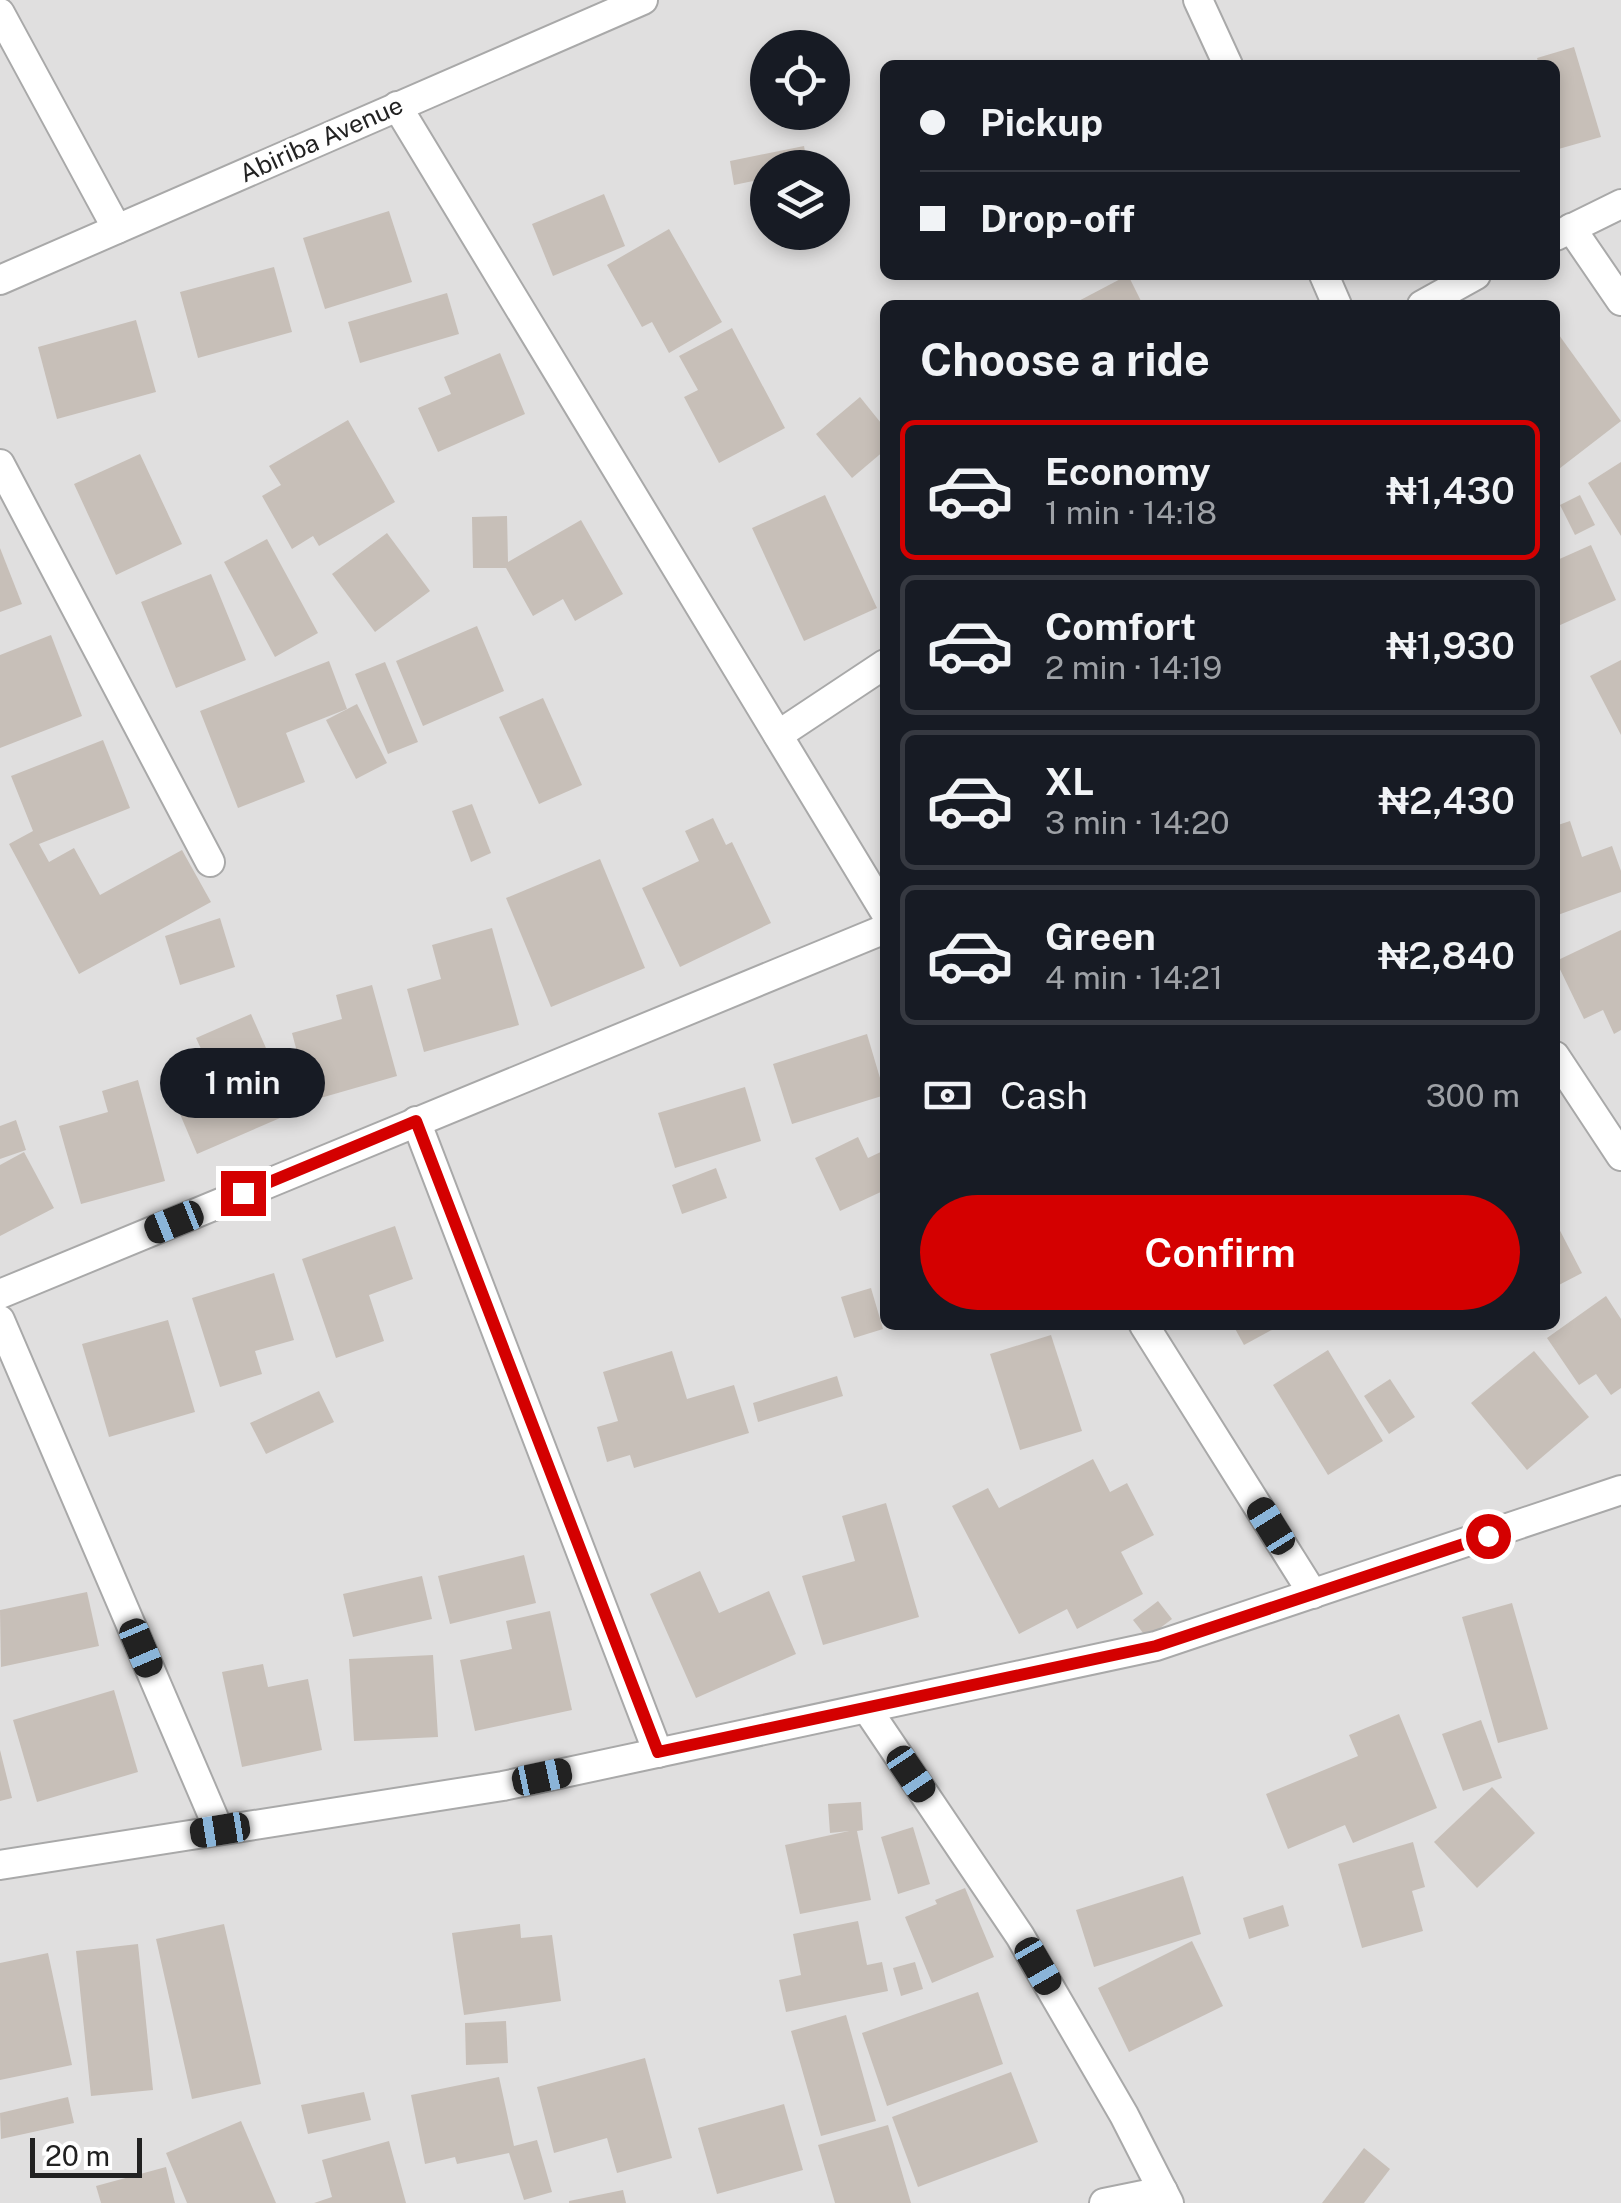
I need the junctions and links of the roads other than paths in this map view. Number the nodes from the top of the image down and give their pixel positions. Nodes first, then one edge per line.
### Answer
1 (644, 0) edge
2 (1198, 0) edge
3 (0, 12) edge
4 (1226, 60) edge
5 (397, 106) junction
6 (1621, 204) edge
7 (117, 229) junction
8 (1563, 232) edge
9 (0, 280) edge
10 (1467, 280) edge
11 (1431, 300) edge
12 (1621, 301) edge
13 (0, 464) edge
14 (880, 667) edge
15 (778, 735) junction
16 (210, 862) dead end
17 (880, 904) edge
18 (880, 930) edge
19 (1560, 1064) edge
20 (416, 1121) junction
21 (1621, 1156) edge
22 (0, 1294) edge
23 (0, 1320) edge
24 (1147, 1330) edge
25 (1621, 1490) edge
26 (1313, 1594) junction
27 (867, 1709) junction
28 (658, 1752) junction
29 (220, 1830) junction
30 (0, 1865) edge
31 (1166, 2197) edge
32 (1104, 2203) edge

1 - 5 street, Abiriba Avenue
2 - 4 street
3 - 7 street
5 - 7 street, Abiriba Avenue
5 - 15 street
6 - 8 street
7 - 9 street, Abiriba Avenue
8 - 12 street
10 - 11 street
13 - 16 street
14 - 15 street
15 - 17 street
18 - 20 street
19 - 21 street
20 - 22 street
20 - 28 street
23 - 29 street
24 - 26 street
25 - 26 street
26 - 27 street
27 - 28 street
27 - 31 street
28 - 29 street
29 - 30 street
31 - 32 street

